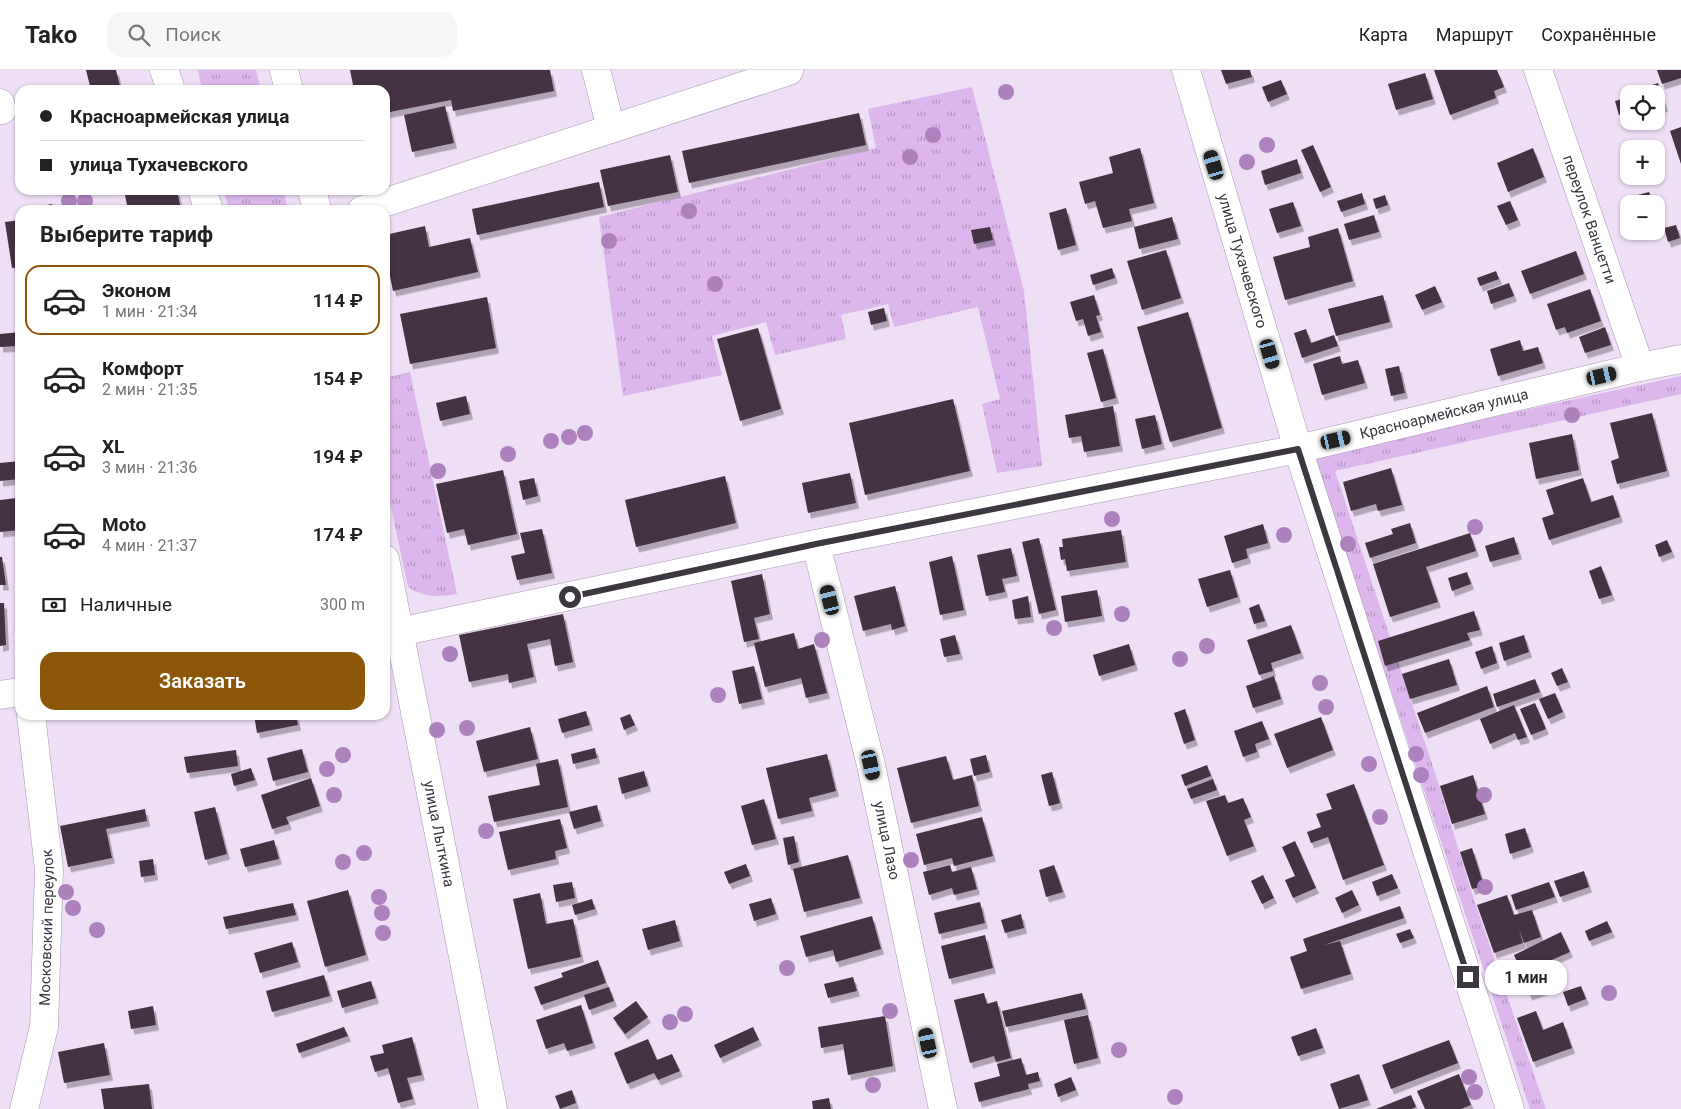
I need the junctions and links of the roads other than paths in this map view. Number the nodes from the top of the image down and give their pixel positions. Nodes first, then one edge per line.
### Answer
1 (164, 70) edge
2 (284, 70) edge
3 (596, 70) edge
4 (1186, 70) edge
5 (1538, 70) edge
6 (789, 71) dead end
7 (169, 85) edge
8 (288, 85) edge
9 (611, 128) junction
10 (377, 205) edge
11 (1681, 359) edge
12 (1640, 367) junction
13 (1298, 449) junction
14 (816, 544) junction
15 (390, 613) edge
16 (392, 634) edge
17 (15, 693) edge
18 (0, 695) edge
19 (32, 720) edge
20 (24, 1109) edge
21 (493, 1109) edge
22 (943, 1109) edge
23 (1510, 1109) edge

1 - 7 street
2 - 8 street
3 - 9 street
4 - 13 street, улица Тухачевского
5 - 12 street, переулок Ванцетти
6 - 9 street
9 - 10 street
11 - 12 street, Красноармейская улица
12 - 13 street, Красноармейская улица
13 - 14 street, Красноармейская улица
13 - 23 street, улица Тухачевского
14 - 16 street, Красноармейская улица
14 - 22 street, улица Лазо
15 - 16 street, улица Лыткина
16 - 21 street, улица Лыткина
17 - 18 street
19 - 20 street, Московский переулок

